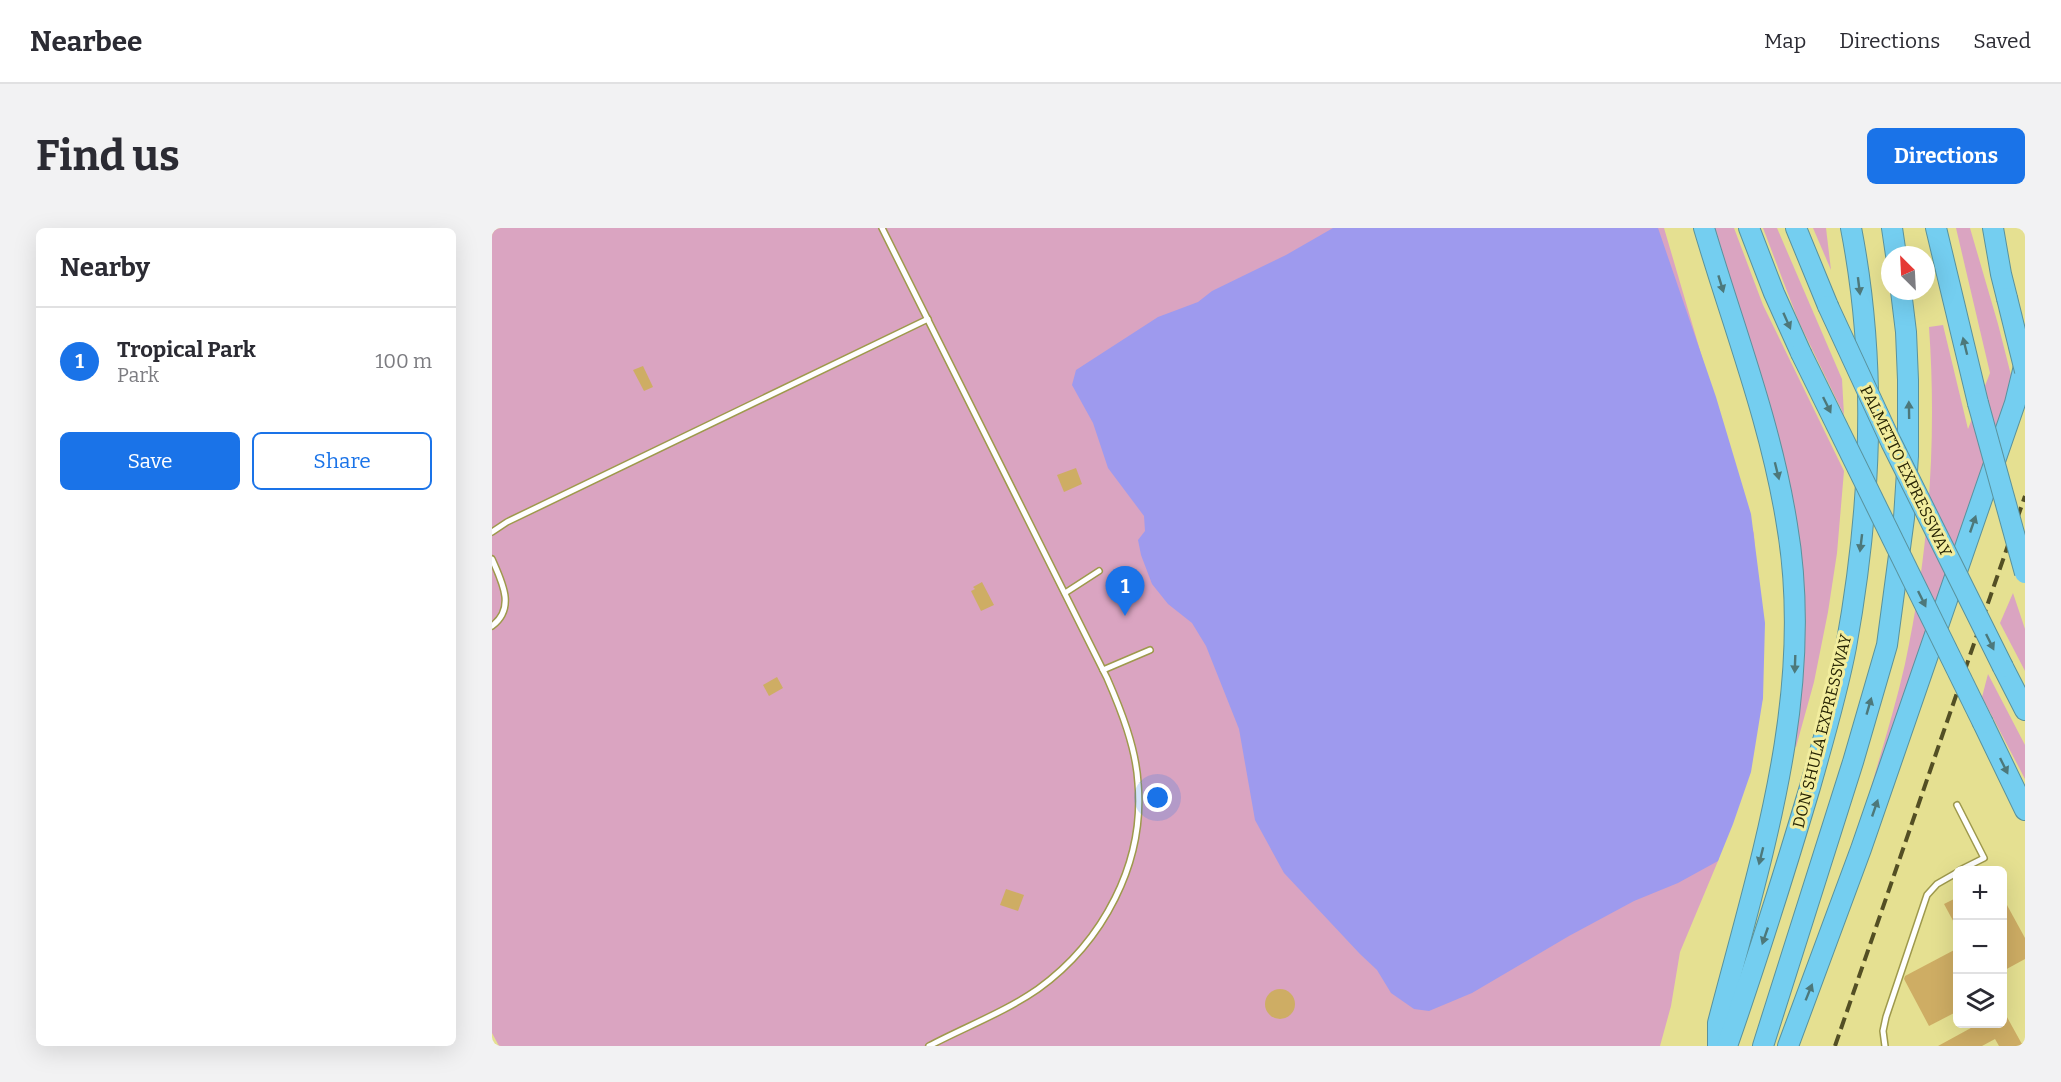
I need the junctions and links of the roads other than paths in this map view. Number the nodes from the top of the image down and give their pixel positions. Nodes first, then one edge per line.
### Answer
1 (882, 228) edge
2 (1704, 228) edge
3 (1749, 228) edge
4 (1796, 228) edge
5 (1851, 228) edge
6 (1892, 228) edge
7 (1936, 228) edge
8 (1981, 228) edge
9 (1994, 228) edge
10 (1895, 246) edge
11 (2001, 274) junction
12 (1902, 300) edge
13 (928, 319) junction
14 (2025, 362) edge
15 (2025, 371) edge
16 (492, 532) edge
17 (492, 559) edge
18 (1099, 571) dead end
19 (2025, 573) edge
20 (1065, 593) junction
21 (492, 626) edge
22 (1150, 650) dead end
23 (1103, 670) junction
24 (2025, 710) edge
25 (1957, 805) dead end
26 (2025, 810) edge
27 (1969, 866) edge
28 (1953, 875) edge
29 (929, 1046) edge
30 (1718, 1046) edge
31 (1727, 1046) edge
32 (1762, 1046) edge
33 (1788, 1046) edge
34 (1885, 1046) edge

1 - 13 lane
2 -> 30 highway
3 -> 26 highway, bridge
4 -> 24 highway, PALMETTO EXPRESSWAY, bridge
5 -> 31 highway, DON SHULA EXPRESSWAY
6 - 10 highway
19 -> 7 highway, bridge
8 - 11 highway
9 - 11 highway
11 - 15 highway, bridge
32 -> 12 highway, DON SHULA EXPRESSWAY
13 - 16 lane
13 - 20 lane
33 -> 14 highway
17 - 21 lane
18 - 20 lane
20 - 23 lane
22 - 23 lane
23 - 29 lane
25 - 27 lane
28 - 34 lane

